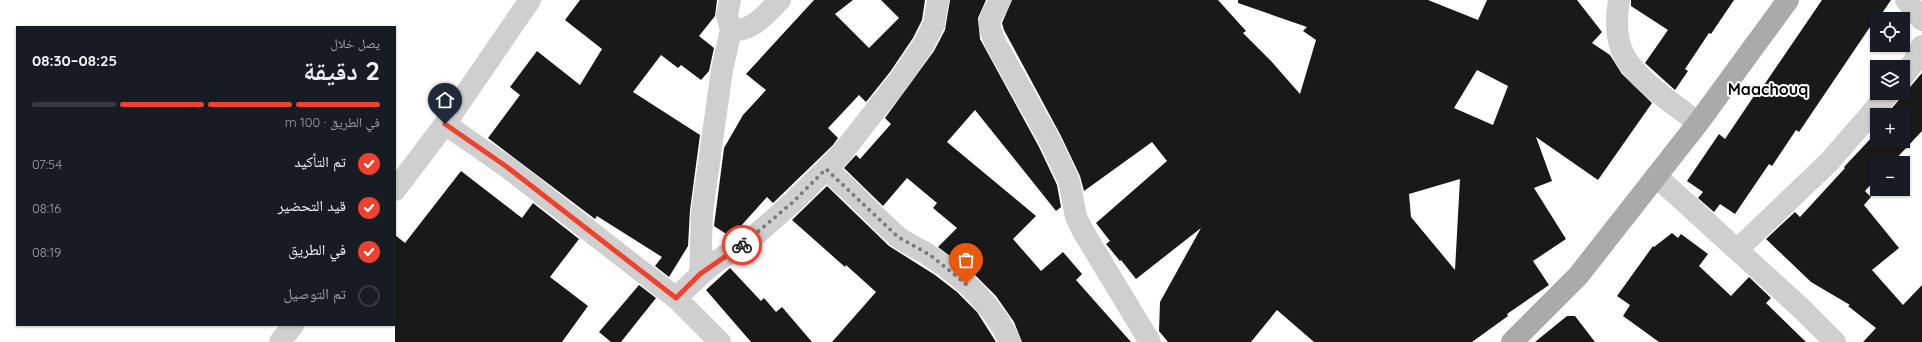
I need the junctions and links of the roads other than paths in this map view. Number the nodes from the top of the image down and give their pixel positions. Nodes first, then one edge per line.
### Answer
1 (530, 0) edge
2 (730, 0) edge
3 (780, 0) edge
4 (938, 0) edge
5 (1000, 0) edge
6 (1619, 0) edge
7 (1788, 0) edge
8 (1906, 0) edge
9 (1922, 20) edge
10 (732, 30) junction
11 (1922, 46) edge
12 (1910, 67) edge
13 (1883, 100) edge
14 (1698, 123) junction
15 (445, 124) junction
16 (826, 169) junction
17 (1656, 176) junction
18 (396, 189) edge
19 (1737, 250) junction
20 (700, 274) junction
21 (676, 298) junction
22 (291, 326) edge
23 (280, 342) edge
24 (720, 342) edge
25 (1010, 342) edge
26 (1150, 342) edge
27 (1512, 342) edge
28 (1834, 342) edge

1 - 15 street
2 - 10 street
3 - 10 street
4 - 16 street
5 - 26 street
6 - 14 street
7 - 14 main road
8 - 9 street
10 - 20 street
11 - 12 street
13 - 19 street
14 - 17 main road
15 - 18 street
15 - 21 street
16 - 20 street
16 - 25 street
17 - 19 street
17 - 27 main road
19 - 28 street
20 - 21 street
21 - 24 street
22 - 23 street

